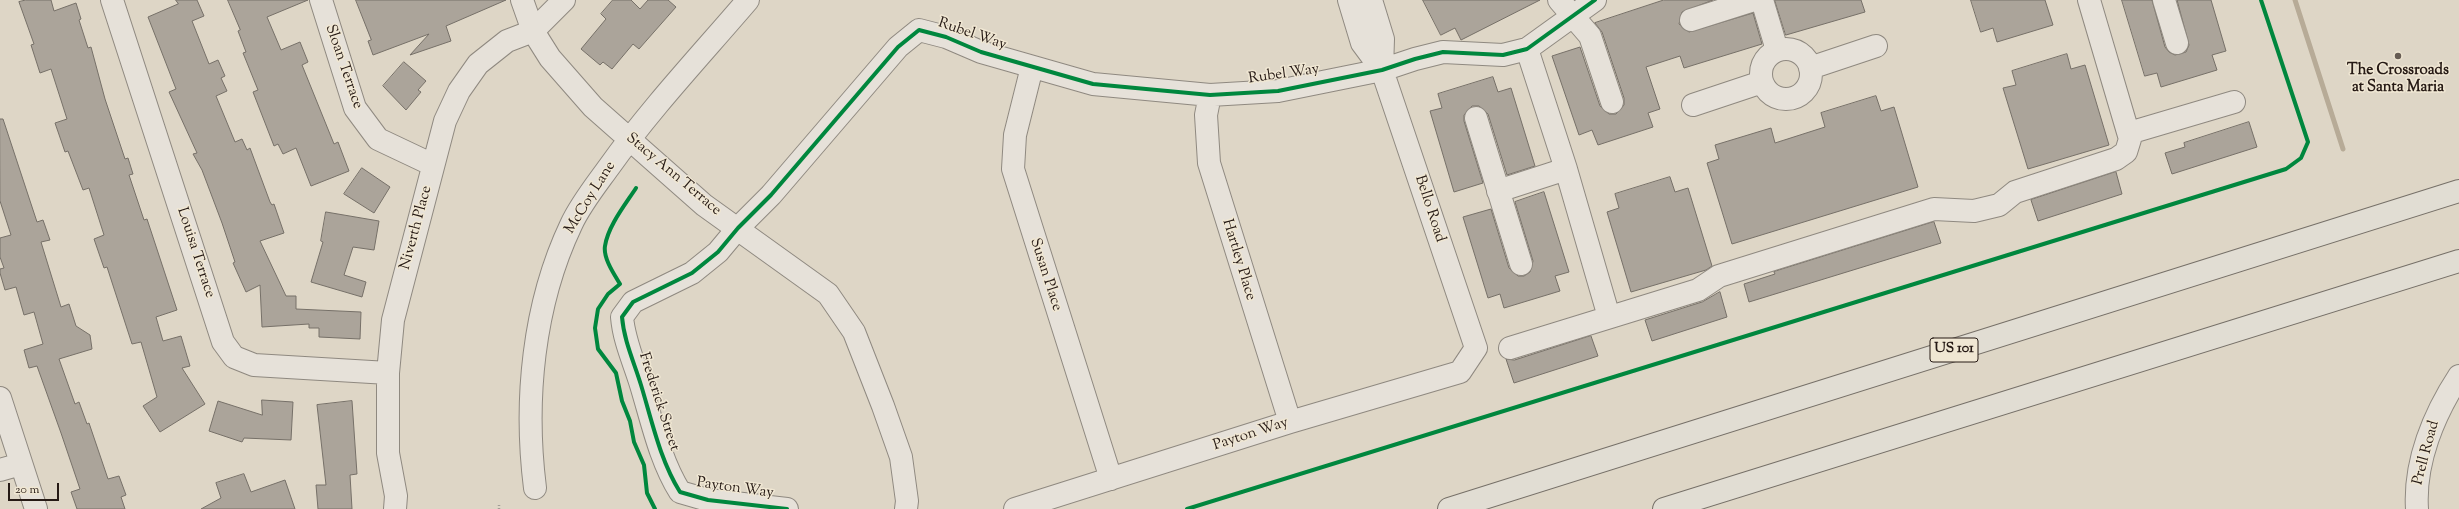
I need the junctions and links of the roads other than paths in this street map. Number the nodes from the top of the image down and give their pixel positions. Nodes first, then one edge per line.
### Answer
1 (112, 0) edge
2 (321, 0) edge
3 (522, 0) edge
4 (564, 0) edge
5 (748, 0) edge
6 (1349, 0) edge
7 (1371, 0) edge
8 (1559, 0) edge
9 (1595, 0) edge
10 (1754, 0) edge
11 (1762, 0) edge
12 (2089, 0) edge
13 (2164, 0) edge
14 (1573, 16) junction
15 (1691, 20) dead end
16 (533, 31) junction
17 (2177, 43) dead end
18 (1876, 46) dead end
19 (1527, 49) junction
20 (1777, 50) junction
21 (1032, 67) junction
22 (1810, 68) junction
23 (1382, 70) junction
24 (1762, 82) junction
25 (1210, 95) junction
26 (1612, 102) dead end
27 (2234, 102) dead end
28 (1693, 105) dead end
29 (1476, 118) dead end
30 (2129, 133) junction
31 (630, 138) junction
32 (433, 165) junction
33 (1566, 169) junction
34 (1498, 191) junction
35 (2459, 191) edge
36 (738, 228) junction
37 (2459, 261) edge
38 (1521, 264) dead end
39 (622, 317) joint
40 (1609, 317) junction
41 (1476, 348) joint
42 (1510, 348) dead end
43 (388, 373) junction
44 (2459, 376) edge
45 (0, 398) edge
46 (1290, 422) junction
47 (21, 464) junction
48 (0, 470) edge
49 (1111, 479) junction
50 (536, 488) dead end
51 (680, 492) joint
52 (36, 509) edge
53 (395, 509) edge
54 (787, 509) edge
55 (906, 509) edge
56 (1015, 509) edge
57 (1449, 509) edge
58 (1664, 509) edge
59 (2417, 509) edge

1 - 43 street, Louisa Terrace
2 - 32 street, Sloan Terrace
3 - 16 street, Stacy Ann Terrace
4 - 16 street, Niverth Place
5 - 31 street, McCoy Lane
6 - 23 street, Bello Road
7 - 23 street, Bello Road
8 - 14 street
9 - 14 street
10 - 15 street
11 - 20 street
12 - 30 street
13 - 17 street
14 - 19 street
14 - 26 street
16 - 31 street, Stacy Ann Terrace
16 - 32 street, Niverth Place
18 - 22 street
19 - 23 street, Rubel Way
19 - 33 street
20 - 22 street
20 - 24 street
21 - 25 street, Rubel Way
21 - 36 street, Rubel Way
21 - 49 street, Susan Place
22 - 24 street
23 - 25 street, Rubel Way
23 - 41 street, Bello Road
24 - 28 street
25 - 46 street, Hartley Place
27 - 30 street
29 - 34 street
30 - 40 street
31 - 36 street, Stacy Ann Terrace
31 - 50 street, McCoy Lane
32 - 43 street, Niverth Place
33 - 34 street
33 - 40 street
34 - 38 street
35 - 57 highway, US 101
36 - 39 street, Rubel Way
36 - 55 street, Stacy Ann Terrace
37 - 58 highway
39 - 51 street, Frederick Street
40 - 42 street
41 - 46 street, Payton Way
43 - 53 street, Niverth Place
44 - 59 street, Prell Road
45 - 47 street
46 - 49 street, Payton Way
47 - 48 street
47 - 52 street
49 - 56 street, Payton Way
51 - 54 street, Payton Way

